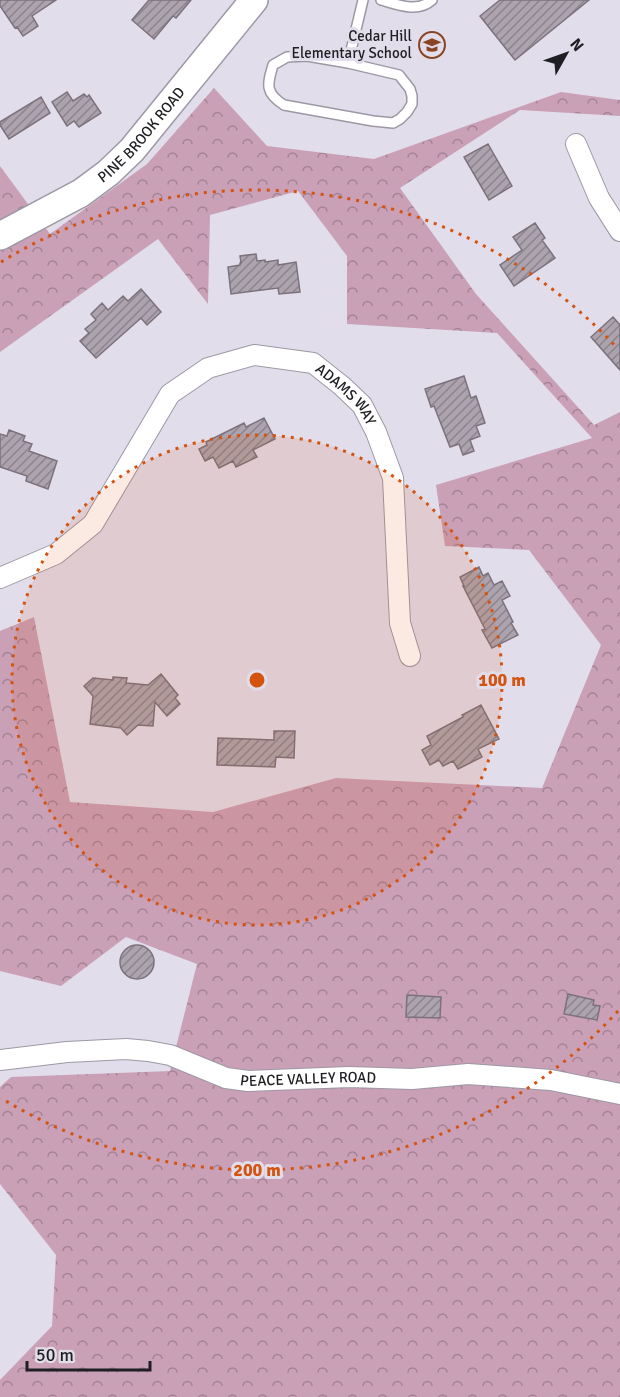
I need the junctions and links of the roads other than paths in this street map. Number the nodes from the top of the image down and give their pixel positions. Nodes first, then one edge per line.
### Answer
1 (254, 0) edge
2 (363, 0) edge
3 (381, 0) edge
4 (432, 0) edge
5 (348, 63) junction
6 (576, 144) dead end
7 (620, 231) edge
8 (0, 236) edge
9 (1, 574) edge
10 (410, 656) dead end
11 (0, 1060) edge
12 (620, 1094) edge

1 - 8 street, PINE BROOK ROAD
2 - 5 lane
3 - 4 lane
5 - 5 lane
6 - 7 street
9 - 10 street, ADAMS WAY
11 - 12 street, PEACE VALLEY ROAD

